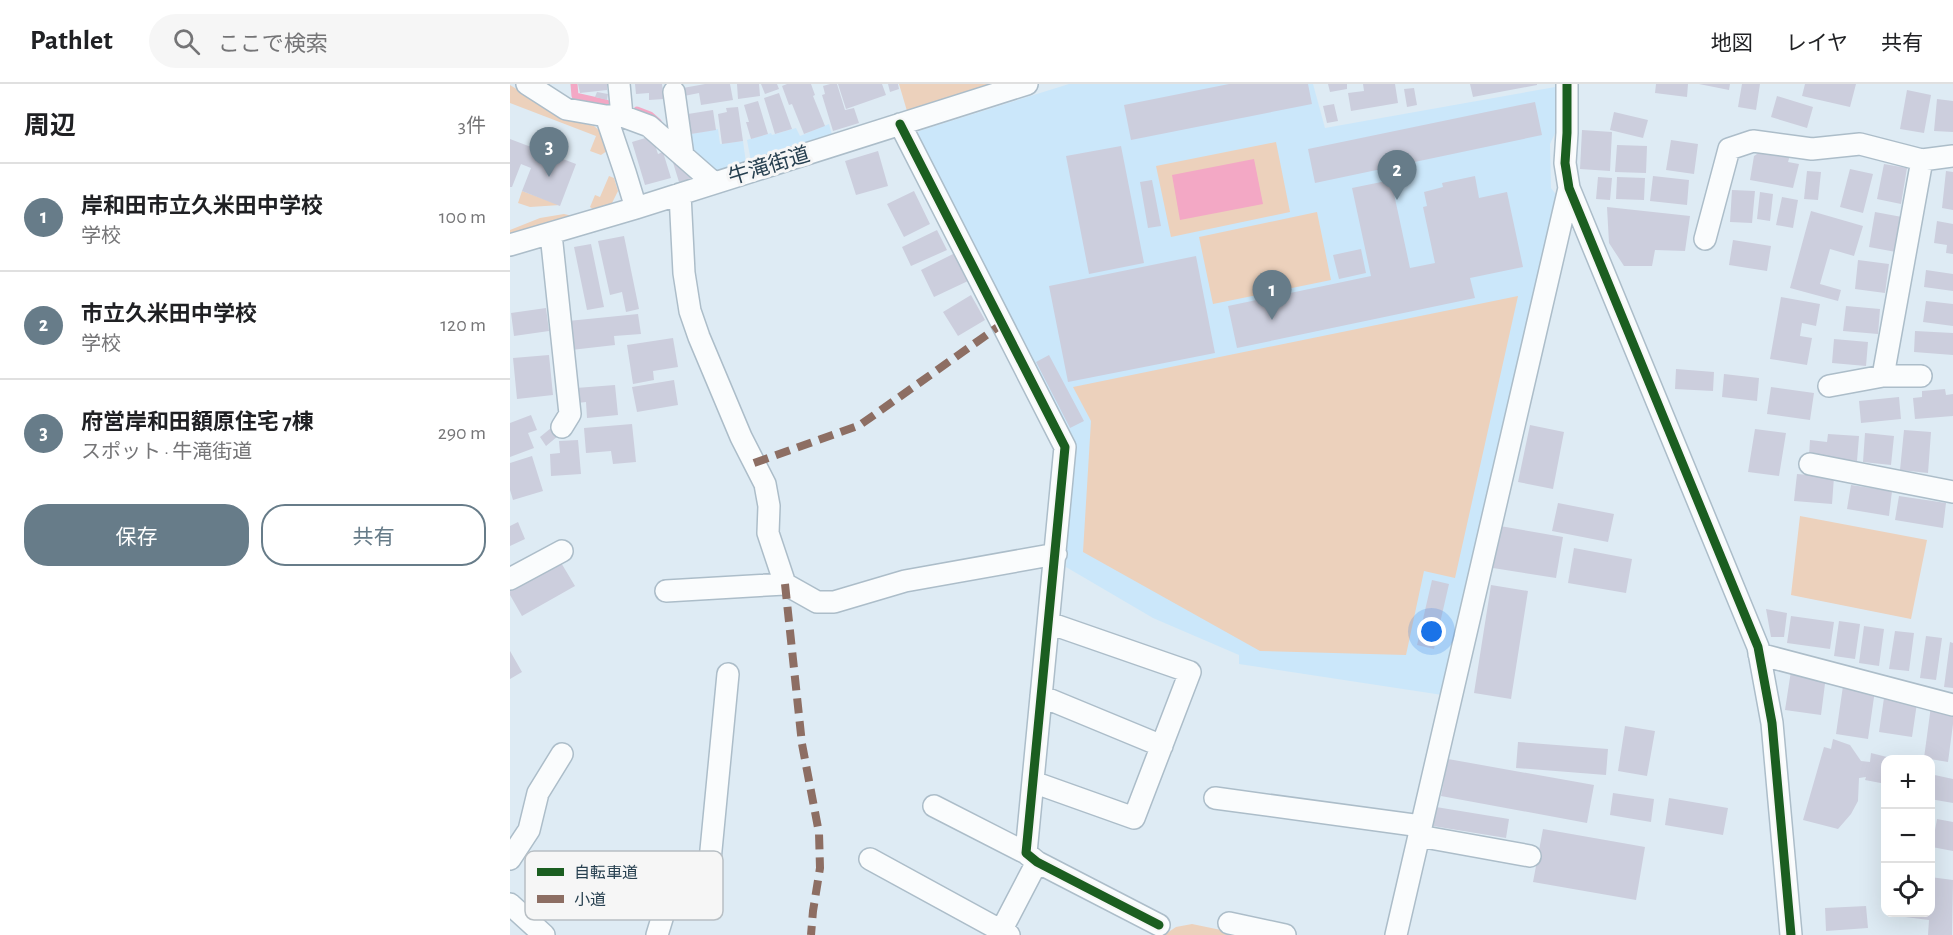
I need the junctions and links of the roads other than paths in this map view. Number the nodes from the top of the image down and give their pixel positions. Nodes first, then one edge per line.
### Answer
1 (527, 84) edge
2 (618, 84) edge
3 (1026, 84) edge
4 (1567, 84) edge
5 (674, 92) dead end
6 (614, 116) junction
7 (900, 124) junction
8 (683, 156) junction
9 (1953, 156) edge
10 (1922, 160) junction
11 (714, 183) junction
12 (1569, 188) junction
13 (680, 194) junction
14 (636, 208) junction
15 (1713, 233) dead end
16 (551, 234) junction
17 (510, 245) edge
18 (1883, 376) junction
19 (1920, 376) dead end
20 (1829, 386) dead end
21 (562, 427) dead end
22 (1810, 464) dead end
23 (1953, 492) edge
24 (562, 551) dead end
25 (1056, 554) junction
26 (510, 579) edge
27 (785, 584) junction
28 (666, 591) dead end
29 (1049, 623) junction
30 (1759, 654) junction
31 (728, 674) dead end
32 (1041, 696) junction
33 (1953, 705) edge
34 (1162, 746) junction
35 (562, 754) dead end
36 (1033, 782) junction
37 (1215, 798) dead end
38 (934, 806) dead end
39 (1420, 831) junction
40 (711, 851) edge
41 (1530, 856) dead end
42 (1031, 857) junction
43 (510, 859) edge
44 (870, 860) dead end
45 (510, 903) edge
46 (525, 917) edge
47 (528, 920) edge
48 (662, 920) edge
49 (1229, 923) dead end
50 (1159, 925) dead end
51 (1005, 933) edge
52 (544, 935) edge
53 (657, 935) edge
54 (1284, 935) edge
55 (1396, 935) edge
56 (1791, 935) edge

1 - 6 street
2 - 6 street
3 - 7 street, 牛滝街道
4 - 12 street
5 - 8 street
6 - 8 street
6 - 14 street
7 - 11 street, 牛滝街道
7 - 25 street
8 - 11 street
9 - 10 street
10 - 15 street
10 - 18 street
11 - 13 street, 牛滝街道
12 - 30 street
12 - 39 street
13 - 14 street, 牛滝街道
13 - 27 street
14 - 16 street, 牛滝街道
16 - 17 street, 牛滝街道
16 - 21 street
18 - 19 street
18 - 20 street
22 - 23 street
24 - 26 street
25 - 27 street
25 - 29 street
27 - 28 street
29 - 32 street
29 - 34 street
30 - 33 street
30 - 56 street
31 - 40 street
32 - 34 street
32 - 36 street
34 - 36 street
35 - 43 street
36 - 42 street
37 - 39 street
38 - 42 street
39 - 41 street
39 - 55 street
42 - 50 street
42 - 51 street
44 - 51 street
45 - 46 street
47 - 52 street
48 - 53 street
49 - 54 street

